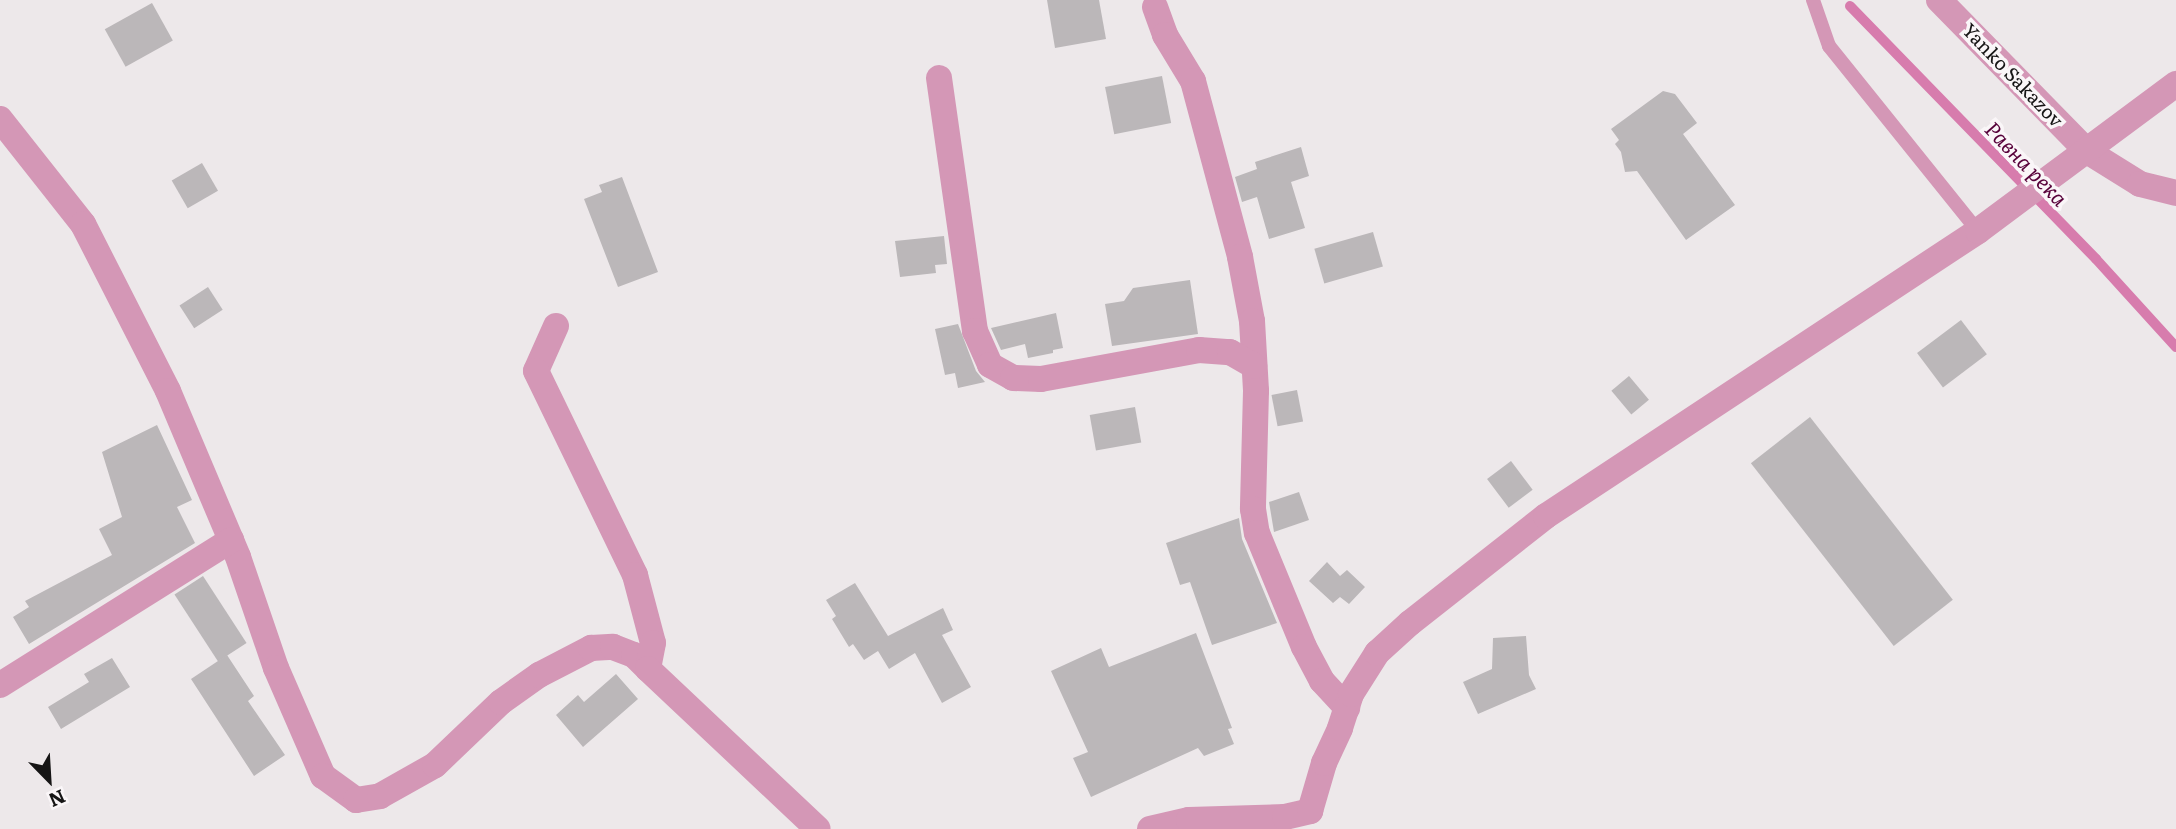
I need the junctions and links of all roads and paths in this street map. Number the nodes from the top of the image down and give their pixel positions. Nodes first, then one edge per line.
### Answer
1 (1813, 0) edge
2 (1940, 0) edge
3 (1155, 8) dead end
4 (939, 78) dead end
5 (2176, 84) edge
6 (0, 119) edge
7 (2087, 151) junction
8 (2176, 193) edge
9 (1978, 231) junction
10 (556, 326) dead end
11 (1254, 366) junction
12 (231, 540) junction
13 (648, 669) junction
14 (0, 685) edge
15 (1347, 708) junction
16 (1307, 820) edge
17 (818, 829) edge
18 (1150, 829) edge

1 - 9 lane
2 - 7 street, Yanko Sakazov
3 - 11 street
4 - 11 street
5 - 7 street
6 - 12 street
7 - 8 street, Yanko Sakazov
7 - 9 street
9 - 15 street
10 - 13 street
11 - 15 street
12 - 13 street
12 - 14 street
13 - 17 street
15 - 16 street
16 - 18 street

